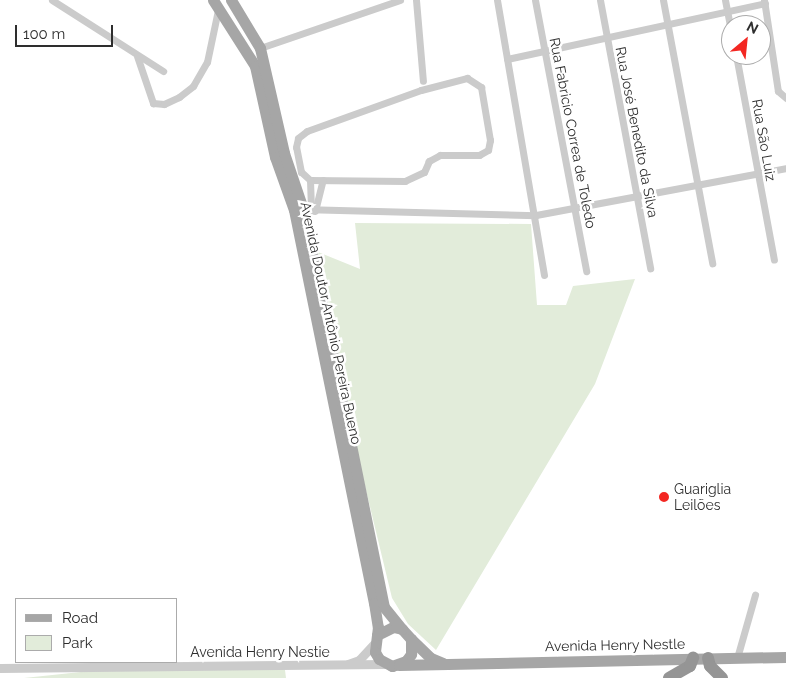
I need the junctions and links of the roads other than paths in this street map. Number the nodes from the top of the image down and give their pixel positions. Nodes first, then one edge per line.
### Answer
1 (52, 0) edge
2 (231, 0) edge
3 (400, 0) edge
4 (416, 0) edge
5 (497, 0) edge
6 (535, 0) edge
7 (600, 0) edge
8 (663, 0) edge
9 (726, 0) edge
10 (218, 2) edge
11 (764, 2) edge
12 (728, 11) junction
13 (729, 15) edge
14 (216, 24) junction
15 (668, 24) junction
16 (606, 36) junction
17 (239, 38) junction
18 (260, 48) junction
19 (544, 50) junction
20 (137, 56) junction
21 (507, 59) junction
22 (738, 65) edge
23 (163, 71) dead end
24 (423, 81) dead end
25 (784, 98) edge
26 (786, 168) edge
27 (757, 173) junction
28 (310, 180) junction
29 (323, 180) junction
30 (698, 183) junction
31 (636, 195) junction
32 (574, 208) junction
33 (306, 210) junction
34 (536, 215) junction
35 (774, 260) dead end
36 (712, 263) dead end
37 (650, 268) dead end
38 (586, 271) dead end
39 (544, 275) dead end
40 (754, 595) dead end
41 (402, 629) junction
42 (411, 639) junction
43 (375, 640) junction
44 (786, 657) edge
45 (693, 658) junction
46 (708, 658) junction
47 (737, 658) junction
48 (444, 663) junction
49 (386, 664) junction
50 (399, 665) junction
51 (341, 666) junction
52 (0, 668) edge
53 (669, 678) edge
54 (722, 678) edge

1 - 20 street
2 - 18 main road, Avenida Doutor Antônio Pereira Bueno
3 - 18 street
4 - 24 street
5 - 21 street
6 - 19 street, Rua Fabricio Correa de Toledo
7 - 16 street, Rua José Benedito da Silva
8 - 15 street
9 - 12 street
10 - 14 street
10 - 17 main road, Avenida Doutor Antônio Pereira Bueno
11 - 12 street
11 - 25 street
12 - 13 street
12 - 15 street
14 - 17 street
14 - 20 street
15 - 16 street
15 - 30 street
16 - 19 street
16 - 31 street, Rua José Benedito da Silva
17 - 18 main road
17 - 33 main road, Avenida Doutor Antônio Pereira Bueno
18 - 33 main road, Avenida Doutor Antônio Pereira Bueno
19 - 21 street
19 - 32 street, Rua Fabricio Correa de Toledo
20 - 23 street
21 - 34 street
22 - 27 street, Rua São Luiz
26 - 27 street
27 - 30 street
27 - 35 street, Rua São Luiz
28 - 29 street
28 - 29 street
28 - 33 street
29 - 33 street
30 - 31 street
30 - 36 street
31 - 32 street
31 - 37 street, Rua José Benedito da Silva
32 - 34 street
32 - 38 street, Rua Fabricio Correa de Toledo
33 - 34 street
33 - 41 main road, Avenida Doutor Antônio Pereira Bueno
33 - 43 main road, Avenida Doutor Antônio Pereira Bueno
34 - 39 street
40 - 47 street
41 - 42 main road
41 - 43 main road
42 - 48 main road
42 - 50 main road
43 - 49 main road
43 - 51 street
44 - 47 main road, Avenida Henry Nestle
45 - 46 main road, Avenida Henry Nestle
45 - 48 main road, Avenida Henry Nestle
45 - 53 highway
46 - 47 main road, Avenida Henry Nestle
46 - 54 highway
48 - 50 main road, Avenida Henry Nestle
49 - 50 main road
49 - 51 street, Avenida Henry Nestie
51 - 52 street, Avenida Henry Nestie

